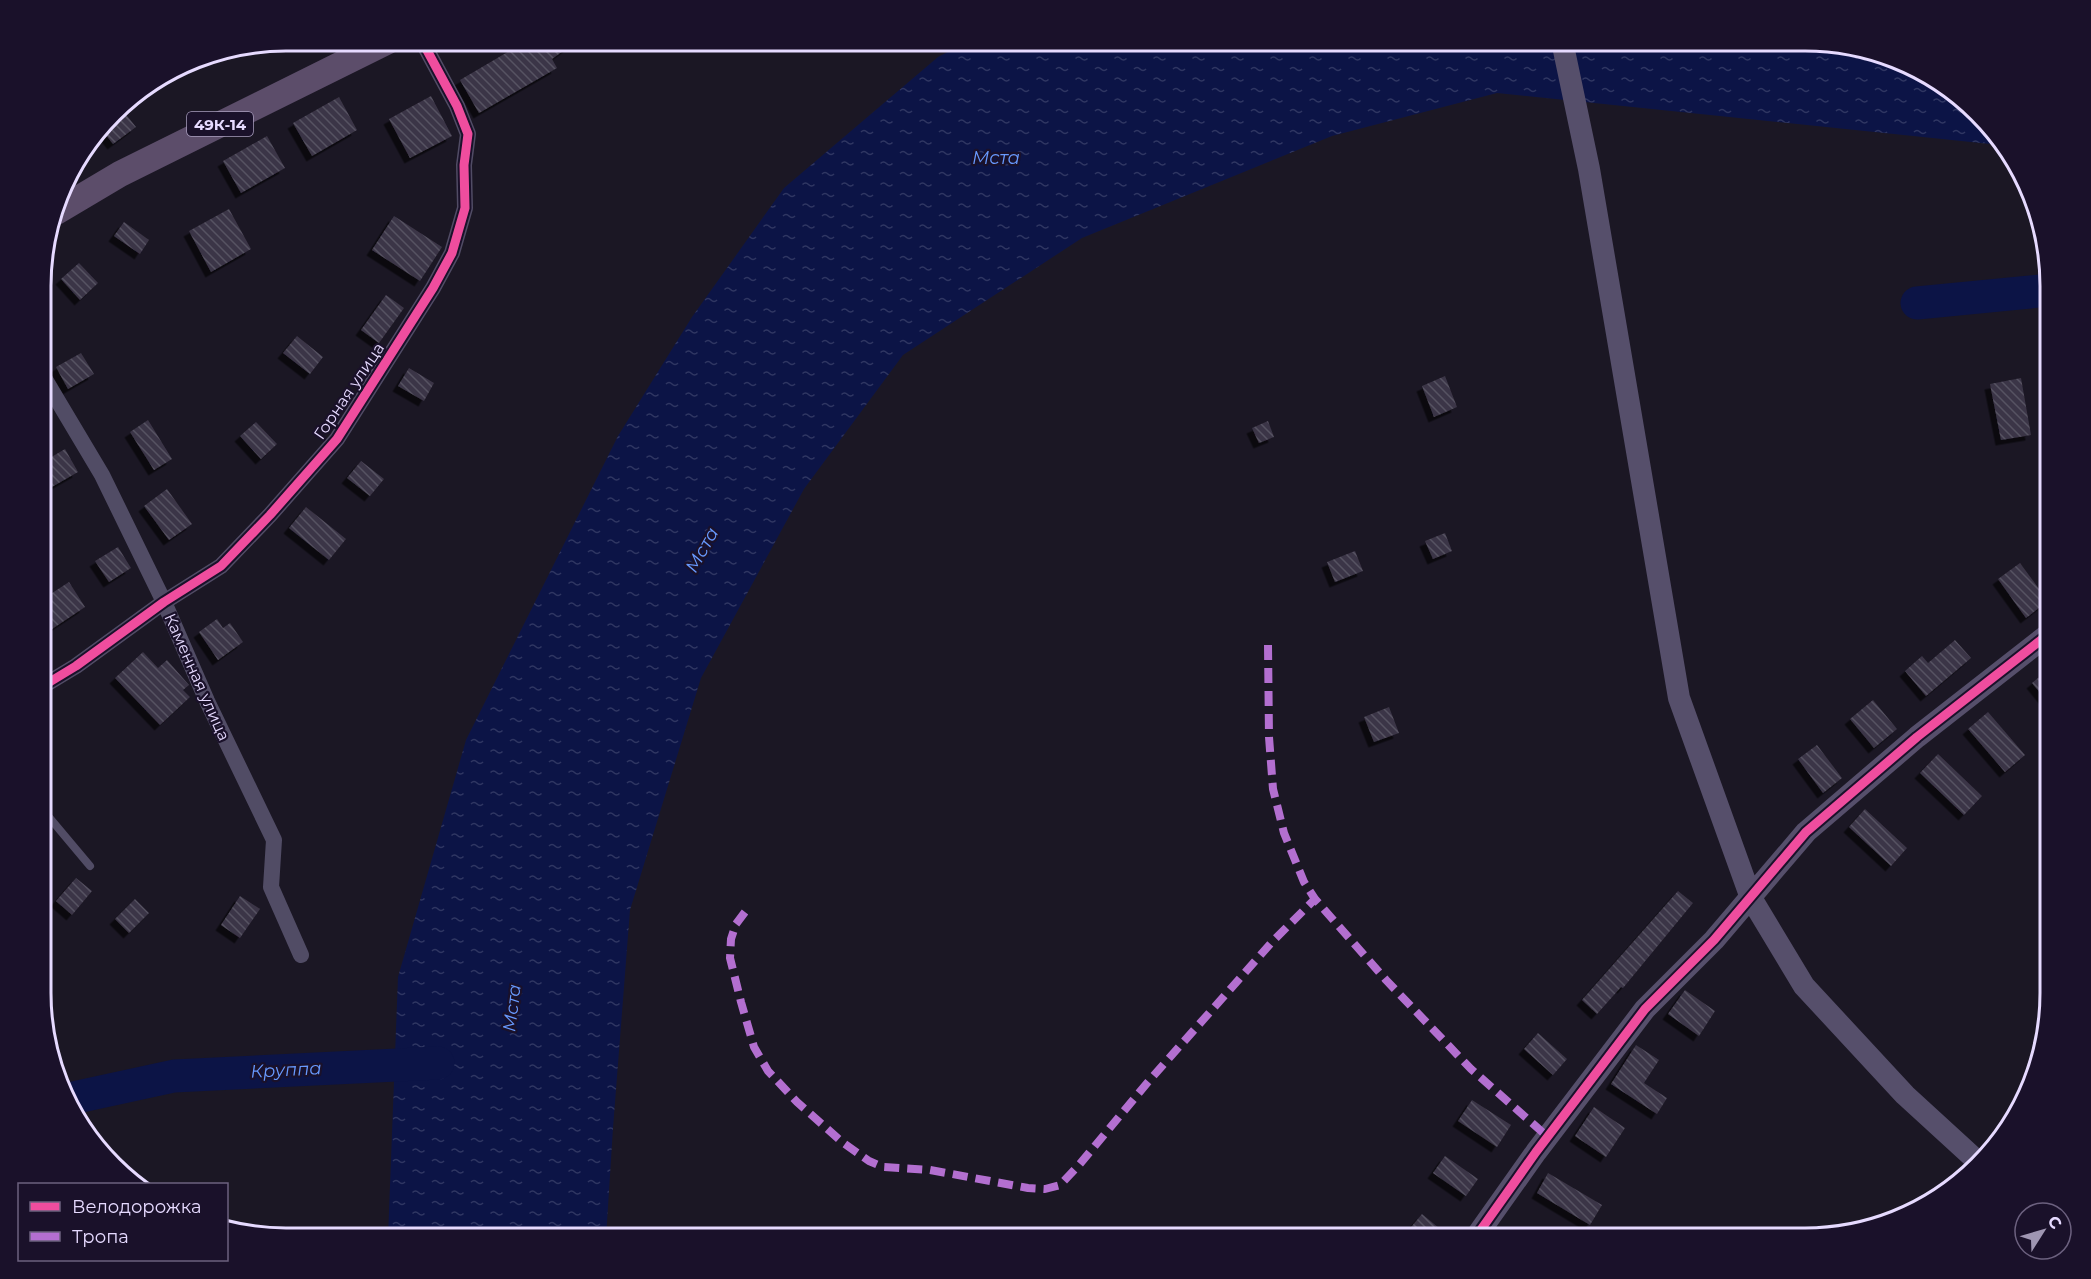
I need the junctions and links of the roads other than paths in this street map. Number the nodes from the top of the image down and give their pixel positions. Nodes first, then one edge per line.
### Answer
1 (366, 51) edge
2 (428, 51) edge
3 (1564, 51) edge
4 (65, 207) edge
5 (51, 389) edge
6 (164, 602) junction
7 (2040, 641) edge
8 (51, 681) edge
9 (51, 820) edge
10 (90, 866) dead end
11 (1751, 898) junction
12 (301, 956) dead end
13 (1973, 1157) edge
14 (1481, 1228) edge

1 - 4 main road, 49К-14
2 - 6 street, Горная улица
3 - 11 main road
5 - 6 street, Каменная улица
6 - 8 street, Горная улица
6 - 12 street, Каменная улица
7 - 11 main road
9 - 10 lane
11 - 13 main road
11 - 14 main road

